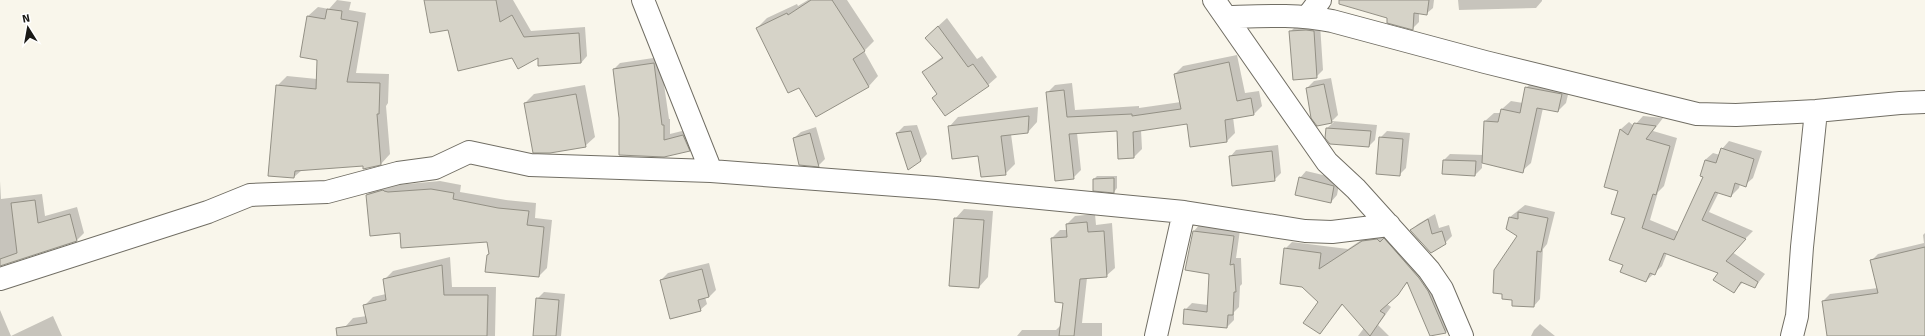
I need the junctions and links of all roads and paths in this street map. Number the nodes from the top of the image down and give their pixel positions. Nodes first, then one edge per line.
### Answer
1 (643, 0) edge
2 (1214, 0) edge
3 (1314, 8) edge
4 (1228, 17) junction
5 (1925, 102) edge
6 (1816, 111) junction
7 (711, 171) junction
8 (1184, 212) junction
9 (1389, 225) junction
10 (0, 279) edge
11 (1156, 336) edge
12 (1462, 336) edge
13 (1792, 336) edge

1 - 7 street
2 - 4 street
3 - 4 street
3 - 6 street
4 - 9 street
5 - 6 street
6 - 13 street
7 - 8 street
7 - 10 street
8 - 9 street
8 - 11 street
9 - 12 street

